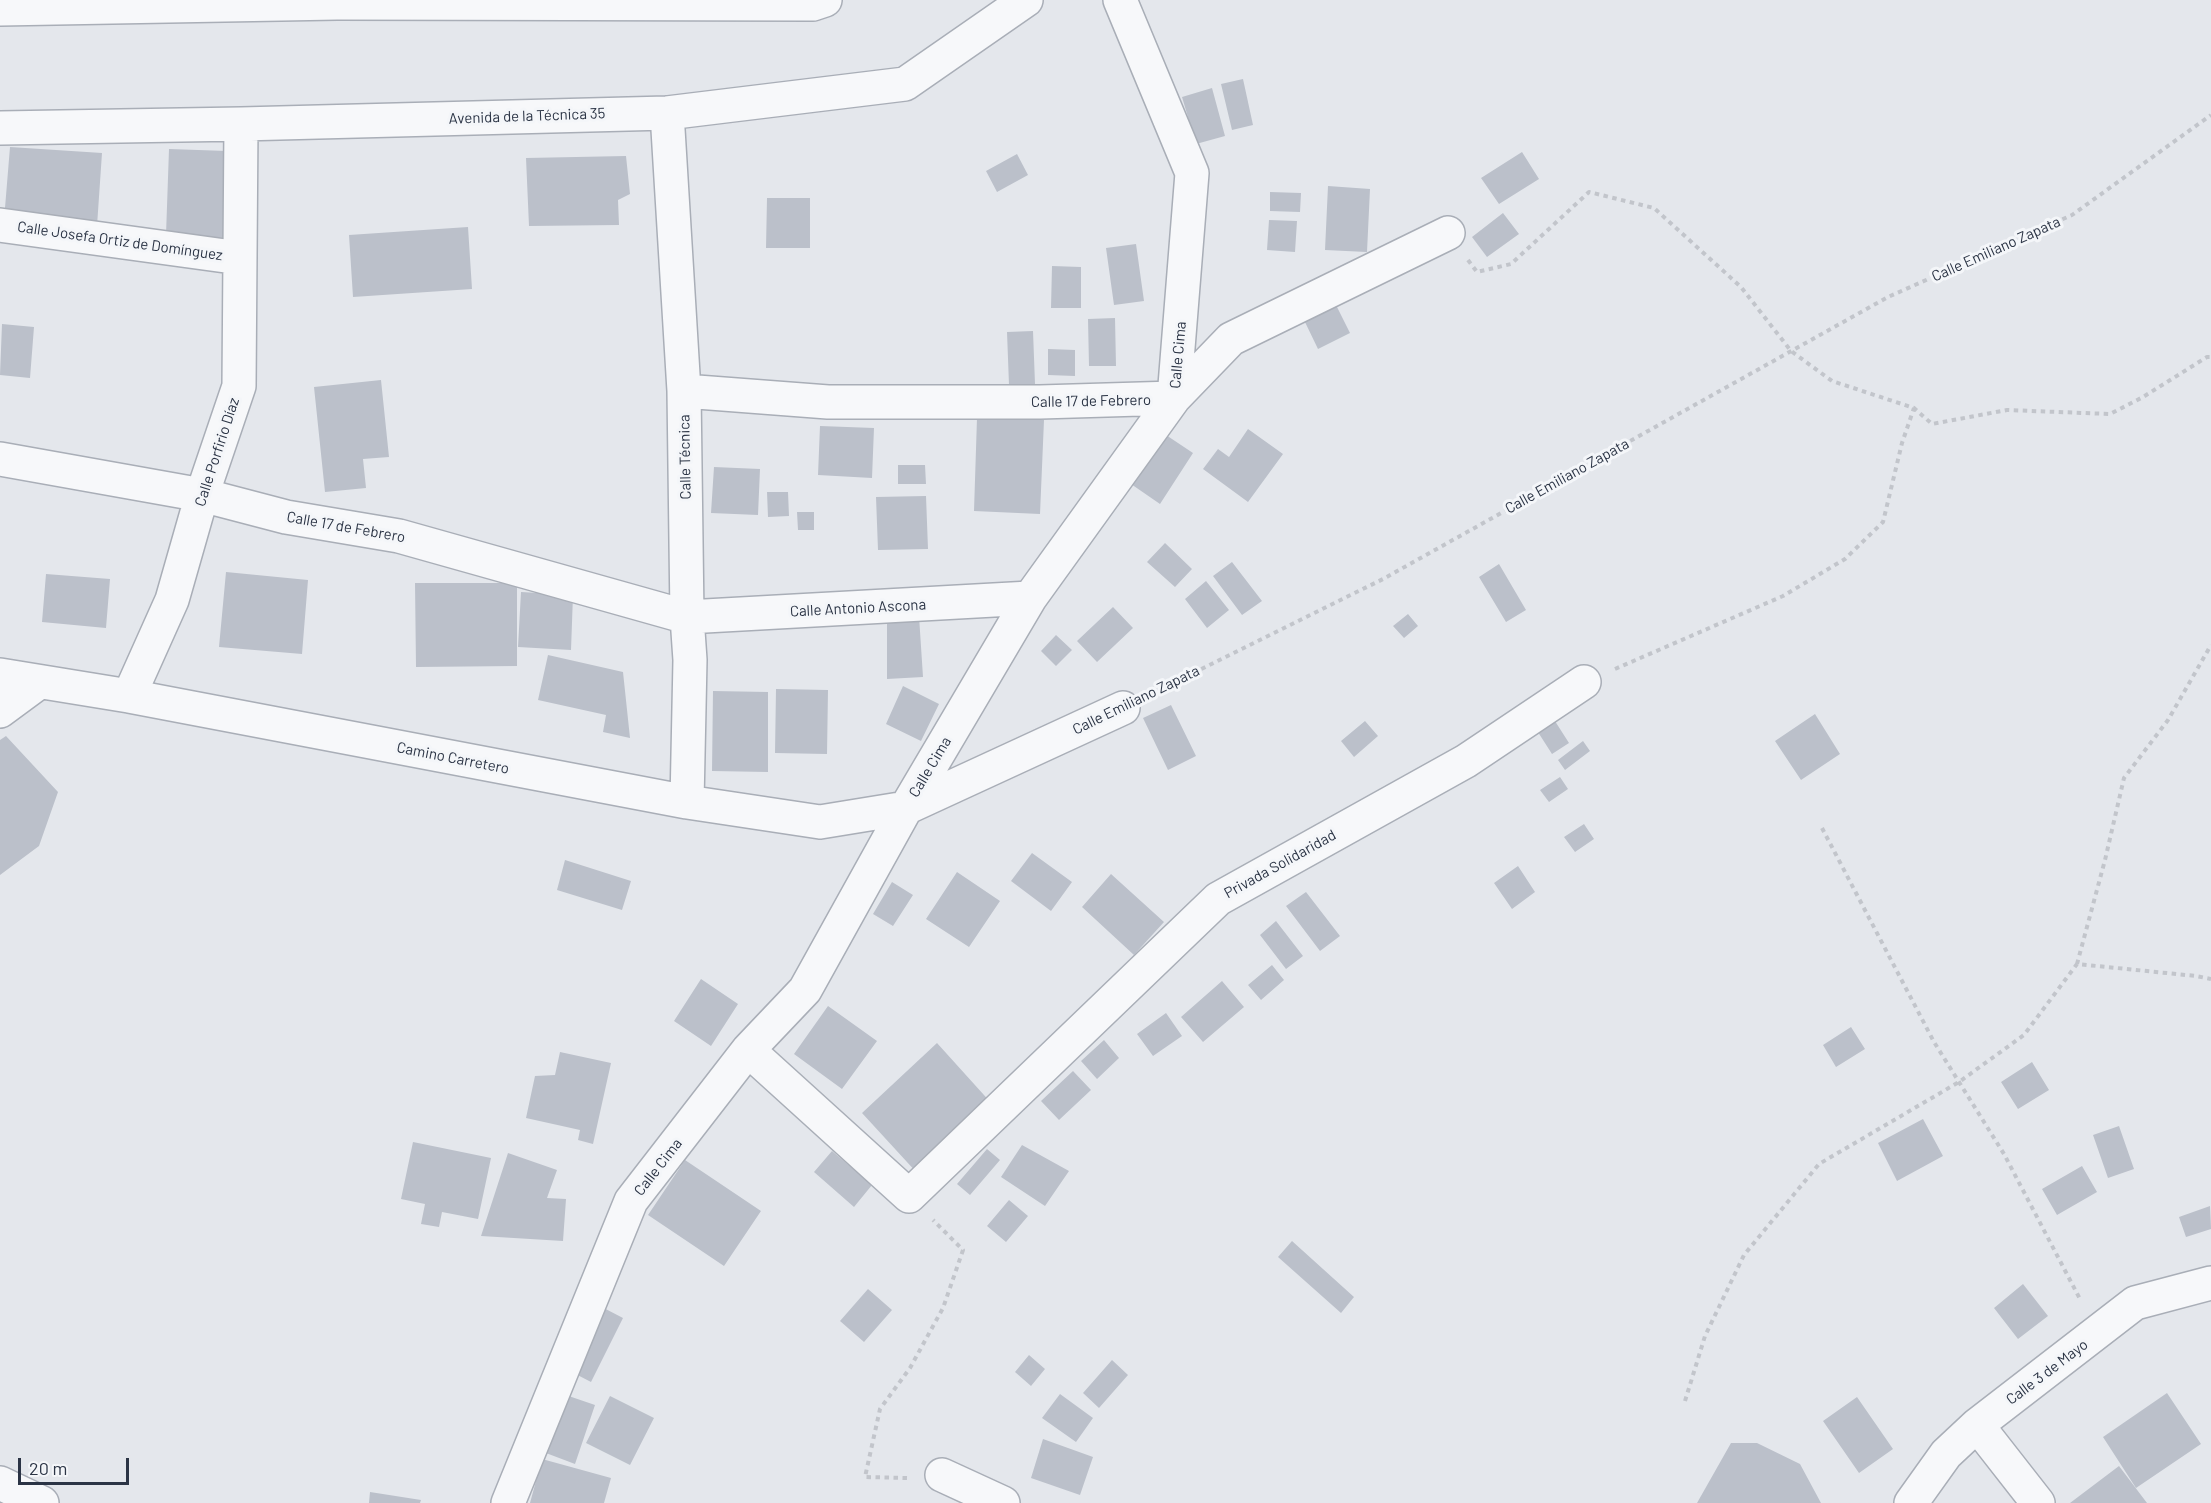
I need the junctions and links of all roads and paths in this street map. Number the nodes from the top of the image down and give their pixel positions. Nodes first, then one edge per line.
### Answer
1 (825, 0) edge
2 (1026, 0) edge
3 (1120, 0) edge
4 (337, 2) edge
5 (0, 9) edge
6 (667, 112) junction
7 (2211, 115) edge
8 (241, 124) junction
9 (0, 128) edge
10 (0, 225) edge
11 (1448, 233) joint
12 (240, 258) junction
13 (1791, 351) junction
14 (2211, 357) edge
15 (684, 391) junction
16 (1174, 399) junction
17 (1914, 408) junction
18 (0, 459) edge
19 (202, 495) junction
20 (1030, 598) junction
21 (687, 617) junction
22 (2211, 645) edge
23 (0, 675) edge
24 (1584, 682) joint
25 (38, 683) junction
26 (129, 696) junction
27 (1123, 708) joint
28 (0, 711) edge
29 (687, 802) junction
30 (906, 808) junction
31 (1822, 828) dead end
32 (2077, 964) junction
33 (2211, 979) edge
34 (748, 1050) junction
35 (1959, 1082) junction
36 (909, 1196) junction
37 (2211, 1283) edge
38 (2098, 1333) junction
39 (1684, 1401) dead end
40 (1977, 1425) junction
41 (942, 1475) joint
42 (0, 1483) edge
43 (42, 1503) edge
44 (508, 1503) edge
45 (1003, 1503) edge
46 (1911, 1503) edge
47 (2038, 1503) edge

1 - 4 street
2 - 6 street, Avenida de la Técnica 35
3 - 16 street, Calle Cima
4 - 5 street
6 - 8 street, Avenida de la Técnica 35
6 - 15 street, Calle Técnica
7 - 13 path, Calle Emiliano Zapata
8 - 9 street, Avenida de la Técnica 35
8 - 12 street, Calle Porfirio Díaz
10 - 12 street, Calle Josefa Ortiz de Domínguez
11 - 13 path
11 - 16 street
12 - 19 street, Calle Porfirio Díaz
13 - 17 path
13 - 27 path, Calle Emiliano Zapata
14 - 17 path
15 - 16 street, Calle 17 de Febrero
15 - 21 street, Calle Técnica
16 - 20 street, Calle Cima
17 - 24 path
18 - 19 street, Calle 17 de Febrero
19 - 21 street, Calle 17 de Febrero
19 - 26 street, Calle Porfirio Díaz
20 - 21 street, Calle Antonio Ascona
20 - 30 street, Calle Cima
21 - 29 street, Calle Técnica
22 - 32 path
23 - 25 street, Camino Carretero
24 - 36 street, Privada Solidaridad
25 - 26 street, Camino Carretero
25 - 28 street
26 - 29 street, Camino Carretero
27 - 30 street, Calle Emiliano Zapata
29 - 30 street, Camino Carretero
30 - 34 street, Calle Cima
31 - 35 path
32 - 33 path
32 - 35 path
34 - 36 street
34 - 44 street, Calle Cima
35 - 38 path
35 - 39 path
36 - 41 path
37 - 38 street, Calle 3 de Mayo
38 - 40 street, Calle 3 de Mayo
40 - 46 street, Calle 3 de Mayo
40 - 47 street
41 - 45 street
42 - 43 street

